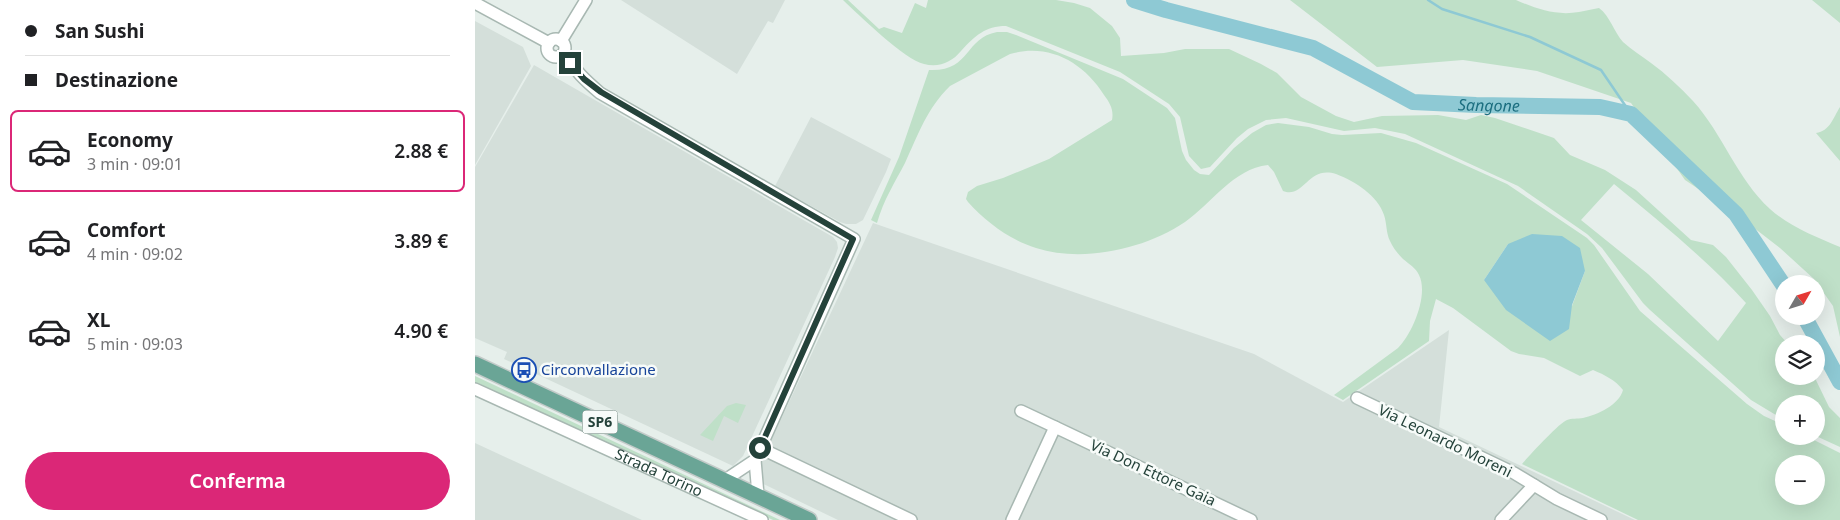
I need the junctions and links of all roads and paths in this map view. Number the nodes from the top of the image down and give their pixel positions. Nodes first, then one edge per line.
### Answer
1 (587, 0) edge
2 (475, 3) edge
3 (561, 41) junction
4 (549, 43) junction
5 (564, 53) junction
6 (475, 364) edge
7 (475, 389) edge
8 (1357, 398) dead end
9 (1021, 411) dead end
10 (1055, 427) junction
11 (760, 448) junction
12 (755, 460) junction
13 (725, 480) junction
14 (1534, 484) junction
15 (758, 495) junction
16 (762, 520) edge
17 (809, 520) edge
18 (911, 520) edge
19 (1012, 520) edge
20 (1251, 520) edge
21 (1501, 520) edge
22 (1601, 520) edge

1 - 3 street
2 - 4 street
3 - 4 street
3 - 5 street
4 - 5 street
5 - 11 street
6 - 13 main road, Strada Torino / SP6
7 - 16 street, Strada Torino
8 - 14 street, Via Leonardo Moreni
9 - 10 street, Via Don Ettore Gaia
10 - 19 street
10 - 20 street, Via Don Ettore Gaia
11 - 12 street
11 - 18 street
12 - 13 street, Strada Torino
12 - 15 street
13 - 15 main road, Strada Torino / SP6
14 - 21 street, Via Leonardo Moreni
14 - 22 street, Via Leonardo Moreni
15 - 17 main road, Strada Torino / SP6

